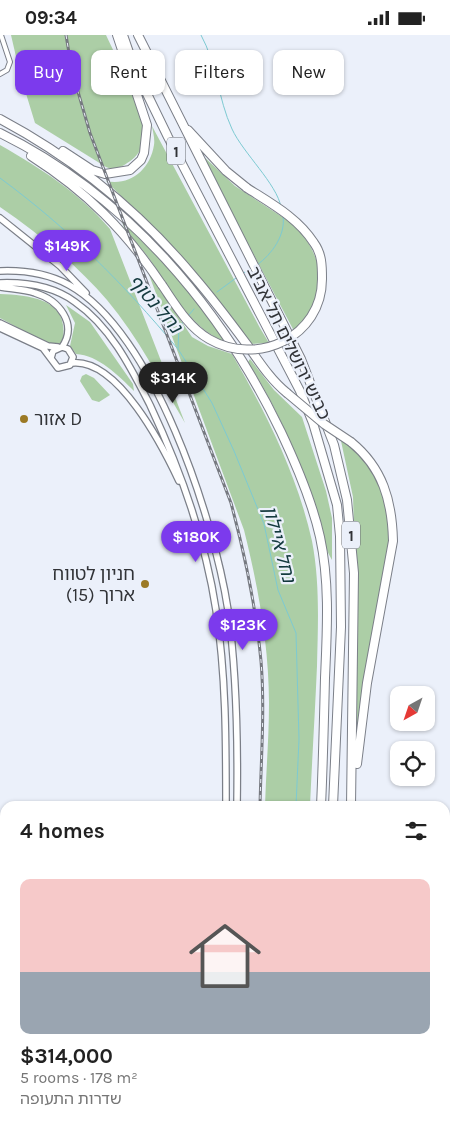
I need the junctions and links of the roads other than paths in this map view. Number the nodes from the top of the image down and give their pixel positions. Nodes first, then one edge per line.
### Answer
1 (1, 35) edge
2 (117, 35) edge
3 (123, 35) edge
4 (138, 35) edge
5 (145, 50) edge
6 (0, 75) edge
7 (165, 90) edge
8 (165, 92) edge
9 (0, 115) edge
10 (0, 119) edge
11 (0, 134) edge
12 (0, 218) edge
13 (0, 271) edge
14 (0, 283) edge
15 (0, 287) edge
16 (112, 322) junction
17 (0, 323) edge
18 (0, 328) edge
19 (60, 347) junction
20 (51, 358) junction
21 (72, 363) junction
22 (193, 511) junction
23 (226, 801) edge
24 (237, 801) edge
25 (321, 801) edge
26 (333, 801) edge
27 (351, 801) edge
28 (352, 801) edge

1 - 6 street
2 - 9 highway
3 - 26 highway, כביש ירושלים תל אביב / 1
4 - 5 highway, כביש ירושלים תל אביב / 1
7 - 11 highway, bridge
8 - 27 highway, כביש ירושלים תל אביב / 1
10 - 28 highway, bridge
11 - 25 highway
12 - 16 main road
13 - 16 main road
14 - 22 main road
15 - 19 main road
16 - 24 main road
17 - 19 main road
18 - 20 main road
19 - 20 main road
19 - 21 main road
20 - 21 main road
21 - 22 main road
22 - 23 main road

